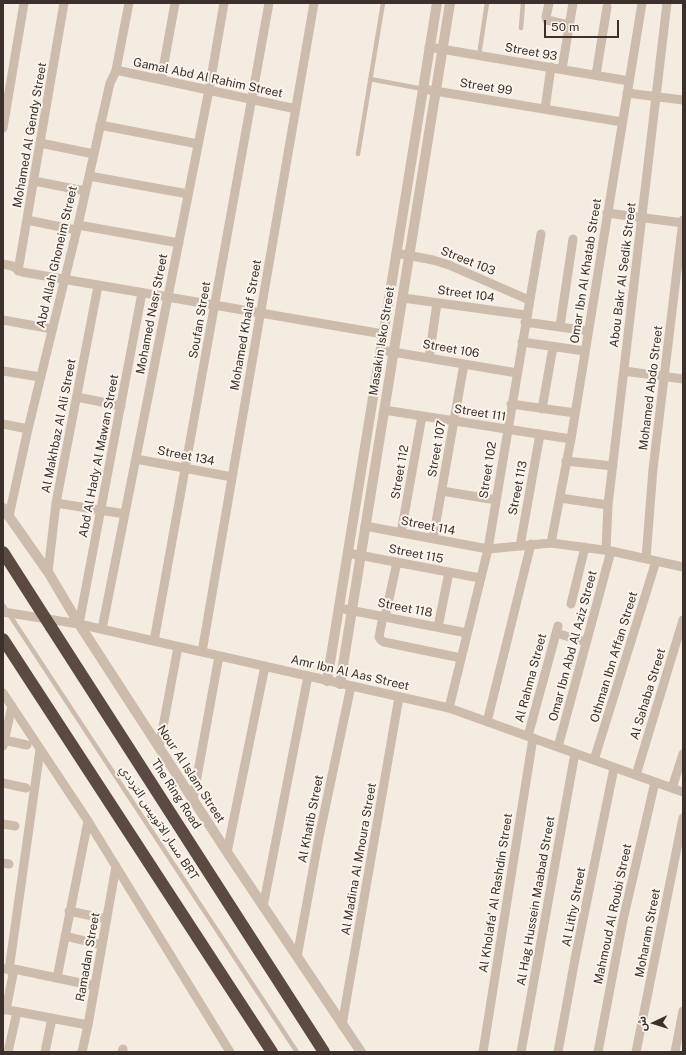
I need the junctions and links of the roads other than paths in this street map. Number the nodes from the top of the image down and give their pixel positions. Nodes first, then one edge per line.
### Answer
1 (24, 3) edge
2 (64, 3) edge
3 (128, 3) edge
4 (175, 3) edge
5 (224, 3) edge
6 (268, 3) edge
7 (314, 3) edge
8 (383, 3) edge
9 (437, 3) edge
10 (450, 3) edge
11 (487, 3) edge
12 (523, 3) edge
13 (549, 3) edge
14 (573, 3) edge
15 (642, 3) edge
16 (667, 3) edge
17 (607, 8) dead end
18 (569, 25) junction
19 (521, 28) dead end
20 (430, 47) junction
21 (443, 49) junction
22 (479, 55) junction
23 (551, 67) junction
24 (562, 69) junction
25 (116, 70) junction
26 (596, 75) junction
27 (370, 79) junction
28 (161, 80) junction
29 (629, 81) junction
30 (423, 89) junction
31 (209, 90) junction
32 (436, 91) junction
33 (627, 93) junction
34 (656, 96) junction
35 (252, 99) junction
36 (683, 100) edge
37 (296, 109) junction
38 (545, 109) junction
39 (622, 122) junction
40 (100, 125) junction
41 (3, 128) edge
42 (40, 143) junction
43 (198, 144) junction
44 (94, 154) junction
45 (358, 154) dead end
46 (89, 176) junction
47 (34, 181) junction
48 (85, 191) junction
49 (188, 194) junction
50 (607, 213) junction
51 (642, 218) junction
52 (27, 220) junction
53 (683, 220) edge
54 (77, 228) junction
55 (682, 228) edge
56 (541, 234) dead end
57 (573, 239) dead end
58 (179, 243) junction
59 (396, 253) junction
60 (409, 255) junction
61 (3, 264) edge
62 (18, 271) junction
63 (64, 280) junction
64 (98, 286) junction
65 (142, 293) junction
66 (168, 298) junction
67 (402, 298) junction
68 (529, 300) junction
69 (437, 303) junction
70 (214, 306) junction
71 (260, 314) junction
72 (526, 318) junction
73 (3, 320) edge
74 (560, 326) junction
75 (52, 330) junction
76 (588, 330) junction
77 (383, 334) junction
78 (522, 342) junction
79 (553, 347) junction
80 (381, 350) junction
81 (585, 351) junction
82 (394, 352) junction
83 (429, 358) junction
84 (464, 364) junction
85 (3, 371) edge
86 (624, 371) junction
87 (517, 373) junction
88 (40, 377) junction
89 (664, 377) junction
90 (683, 379) edge
91 (76, 397) junction
92 (511, 404) junction
93 (120, 406) junction
94 (542, 408) junction
95 (384, 410) junction
96 (575, 413) junction
97 (422, 416) junction
98 (454, 421) junction
99 (3, 424) edge
100 (28, 429) junction
101 (507, 429) junction
102 (540, 434) junction
103 (571, 439) junction
104 (136, 459) junction
105 (566, 461) junction
106 (362, 465) junction
107 (613, 466) junction
108 (186, 468) junction
109 (375, 468) junction
110 (232, 477) junction
111 (442, 491) junction
112 (560, 498) junction
113 (496, 500) junction
114 (56, 503) junction
115 (608, 505) junction
116 (101, 510) junction
117 (6, 512) edge
118 (125, 514) junction
119 (365, 526) junction
120 (401, 533) junction
121 (433, 539) junction
122 (551, 542) junction
123 (531, 544) junction
124 (520, 546) junction
125 (585, 547) junction
126 (488, 549) junction
127 (609, 551) junction
128 (3, 552) edge
129 (348, 553) junction
130 (361, 555) junction
131 (646, 558) junction
132 (656, 561) junction
133 (397, 562) junction
134 (683, 567) edge
135 (48, 572) junction
136 (449, 572) junction
137 (480, 578) junction
138 (571, 604) dead end
139 (3, 605) edge
140 (339, 608) junction
141 (352, 610) junction
142 (3, 612) edge
143 (384, 617) junction
144 (683, 620) edge
145 (79, 624) junction
146 (438, 627) junction
147 (102, 629) junction
148 (467, 633) junction
149 (3, 639) edge
150 (154, 641) junction
151 (586, 642) junction
152 (178, 647) junction
153 (202, 652) junction
154 (219, 656) junction
155 (461, 658) junction
156 (265, 666) junction
157 (308, 676) junction
158 (327, 681) junction
159 (340, 684) junction
160 (351, 686) junction
161 (3, 693) edge
162 (399, 697) junction
163 (12, 706) junction
164 (449, 708) junction
165 (487, 722) junction
166 (5, 725) edge
167 (530, 737) junction
168 (4, 743) edge
169 (27, 745) dead end
170 (558, 747) junction
171 (159, 748) junction
172 (40, 750) junction
173 (575, 753) junction
174 (683, 754) edge
175 (594, 760) junction
176 (614, 768) junction
177 (636, 775) junction
178 (655, 782) junction
179 (3, 783) edge
180 (26, 788) dead end
181 (672, 788) junction
182 (683, 792) edge
183 (193, 799) junction
184 (683, 818) edge
185 (88, 821) junction
186 (3, 824) edge
187 (15, 826) dead end
188 (227, 852) junction
189 (116, 866) junction
190 (263, 906) junction
191 (69, 911) junction
192 (107, 919) junction
193 (65, 936) junction
194 (102, 945) junction
195 (297, 957) junction
196 (9, 969) edge
197 (57, 978) junction
198 (95, 986) junction
199 (4, 1010) edge
200 (683, 1011) edge
201 (17, 1012) junction
202 (52, 1018) junction
203 (88, 1025) junction
204 (342, 1025) junction
205 (8, 1052) edge
206 (45, 1052) edge
207 (82, 1052) edge
208 (230, 1052) edge
209 (272, 1052) edge
210 (297, 1052) edge
211 (324, 1052) edge
212 (361, 1052) edge
213 (483, 1052) edge
214 (521, 1052) edge
215 (558, 1052) edge
216 (598, 1052) edge
217 (636, 1052) edge
218 (675, 1052) edge

1 - 41 street
2 - 42 street, Mohamed Al Gendy Street
3 - 25 street, Abd Allah Ghoneim Street
4 - 28 street
5 - 31 street, Mohamed Nasr Street
6 - 35 street, Soufan Street
7 - 37 street, Mohamed Khalaf Street
8 - 27 lane
9 - 20 street, Masakin Isko Street
10 - 21 street, Masakin Isko Street
11 - 22 lane
12 - 19 lane
13 - 18 street
14 - 18 street
15 - 29 street, Omar Ibn Al Khatab Street
16 - 34 street, Abou Bakr Al Sedik Street
17 - 26 street
18 - 24 street
20 - 21 street, Street 93
20 - 30 street, Masakin Isko Street
21 - 22 street, Street 93
21 - 32 street, Masakin Isko Street
22 - 23 street, Street 93
23 - 24 street, Street 93
23 - 38 street
24 - 26 street, Street 93
25 - 28 street, Gamal Abd Al Rahim Street
25 - 40 street, Abd Allah Ghoneim Street
26 - 29 street, Street 93
27 - 30 lane
27 - 45 lane
28 - 31 street, Gamal Abd Al Rahim Street
29 - 33 street, Omar Ibn Al Khatab Street
30 - 32 street, Street 99
30 - 59 street, Masakin Isko Street
31 - 35 street, Gamal Abd Al Rahim Street
31 - 43 street, Mohamed Nasr Street
32 - 38 street, Street 99
32 - 60 street, Masakin Isko Street
33 - 34 street
33 - 39 street, Omar Ibn Al Khatab Street
34 - 36 street
34 - 51 street, Abou Bakr Al Sedik Street
35 - 37 street, Gamal Abd Al Rahim Street
35 - 70 street, Soufan Street
37 - 71 street, Mohamed Khalaf Street
38 - 39 street, Street 99
39 - 50 street, Omar Ibn Al Khatab Street
40 - 43 street
40 - 44 street, Abd Allah Ghoneim Street
42 - 44 street
42 - 47 street, Mohamed Al Gendy Street
43 - 49 street, Mohamed Nasr Street
44 - 46 street, Abd Allah Ghoneim Street
46 - 48 street, Abd Allah Ghoneim Street
46 - 49 street
47 - 48 street
47 - 52 street, Mohamed Al Gendy Street
48 - 54 street, Abd Allah Ghoneim Street
49 - 58 street, Mohamed Nasr Street
50 - 51 street
50 - 76 street, Omar Ibn Al Khatab Street
51 - 55 street
51 - 86 street, Abou Bakr Al Sedik Street
52 - 54 street
52 - 62 street, Mohamed Al Gendy Street
53 - 55 street, Mohamed Abdo Street
54 - 58 street
54 - 63 street, Abd Allah Ghoneim Street
55 - 89 street, Mohamed Abdo Street
56 - 68 street, Street 102
57 - 74 street
58 - 66 street, Mohamed Nasr Street
59 - 60 street, Street 103
59 - 77 street, Masakin Isko Street
60 - 67 street, Masakin Isko Street
60 - 68 street, Street 103
61 - 62 street
62 - 63 street
63 - 64 street
63 - 75 street, Abd Allah Ghoneim Street
64 - 65 street
64 - 91 street, Al Makhbaz Al Ali Street
65 - 66 street
65 - 93 street, Abd Al Hady Al Mawan Street
66 - 70 street
66 - 104 street, Mohamed Nasr Street
67 - 69 street, Street 104
67 - 82 street, Masakin Isko Street
68 - 72 street, Street 102
69 - 72 street, Street 104
69 - 83 street
70 - 71 street
70 - 108 street, Soufan Street
71 - 77 street
71 - 110 street, Mohamed Khalaf Street
72 - 74 street, Street 104
72 - 78 street, Street 102
73 - 75 street
74 - 76 street, Street 104
75 - 88 street, Abd Allah Ghoneim Street
76 - 81 street, Omar Ibn Al Khatab Street
77 - 80 street, Masakin Isko Street
78 - 79 street
78 - 87 street, Street 102
79 - 81 street
79 - 94 street
80 - 82 street, Street 106
80 - 106 street, Masakin Isko Street
81 - 96 street, Omar Ibn Al Khatab Street
82 - 83 street, Street 106
82 - 95 street, Masakin Isko Street
83 - 84 street, Street 106
84 - 87 street, Street 106
84 - 98 street, Street 107
85 - 88 street
86 - 89 street
86 - 107 street, Abou Bakr Al Sedik Street
87 - 92 street, Street 102
88 - 100 street, Abd Allah Ghoneim Street
89 - 90 street
89 - 131 street, Mohamed Abdo Street
91 - 93 street
91 - 114 street, Al Makhbaz Al Ali Street
92 - 94 street
92 - 101 street, Street 102
93 - 116 street, Abd Al Hady Al Mawan Street
94 - 96 street
95 - 97 street, Street 111
95 - 109 street, Masakin Isko Street
96 - 103 street, Omar Ibn Al Khatab Street
97 - 98 street, Street 111
97 - 120 street, Street 112
98 - 101 street, Street 111
98 - 111 street, Street 107
99 - 100 street
100 - 117 street, Abd Allah Ghoneim Street
101 - 102 street, Street 111
101 - 113 street, Street 102
102 - 103 street, Street 111
102 - 124 street, Street 113
103 - 105 street, Omar Ibn Al Khatab Street
104 - 108 street, Street 134
104 - 118 street, Mohamed Nasr Street
105 - 107 street
105 - 112 street, Omar Ibn Al Khatab Street
106 - 109 street
106 - 129 street, Masakin Isko Street
107 - 115 street, Abou Bakr Al Sedik Street
108 - 110 street, Street 134
108 - 150 street, Soufan Street
109 - 119 street, Masakin Isko Street
110 - 153 street, Mohamed Khalaf Street
111 - 113 street
111 - 121 street, Street 107
112 - 115 street
112 - 122 street, Omar Ibn Al Khatab Street
113 - 126 street, Street 102
114 - 116 street
114 - 135 street, Al Makhbaz Al Ali Street
115 - 127 street, Abou Bakr Al Sedik Street
116 - 118 street
116 - 145 street, Abd Al Hady Al Mawan Street
117 - 135 street, Nour Al Islam Street
118 - 147 street, Mohamed Nasr Street
119 - 120 street, Street 114
119 - 130 street, Masakin Isko Street
120 - 121 street, Street 114
121 - 126 street, Street 114
122 - 123 street, Street 114
122 - 125 street, Street 114
123 - 124 street, Street 114
123 - 165 street
124 - 126 street, Street 114
125 - 127 street, Street 114
125 - 138 street
126 - 137 street, Street 102
127 - 131 street, Street 114
127 - 151 street, Omar Ibn Abd Al Aziz Street
128 - 211 highway, The Ring Road, bridge
129 - 130 street, Street 115
129 - 140 street, Masakin Isko Street
130 - 133 street, Street 115
130 - 141 street, Masakin Isko Street
131 - 132 street, Street 114
132 - 134 street, Street 114
132 - 175 street, Othman Ibn Affan Street
133 - 136 street, Street 115
133 - 143 street
135 - 145 street, Nour Al Islam Street
136 - 137 street, Street 115
136 - 146 street
137 - 148 street, Street 102
139 - 210 lane, مسار الاتوبيس الترددي BRT
140 - 141 street, Street 118
140 - 158 street, Masakin Isko Street
141 - 143 street, Street 118
141 - 159 street, Masakin Isko Street
142 - 145 street, Amr Ibn Al Aas Street
143 - 146 street, Street 118
143 - 155 street
144 - 177 street, Al Sahaba Street
145 - 147 street, Amr Ibn Al Aas Street
145 - 171 street, Nour Al Islam Street
146 - 148 street, Street 118
147 - 150 street, Amr Ibn Al Aas Street
148 - 155 street, Street 102
149 - 209 highway
150 - 152 street, Amr Ibn Al Aas Street
151 - 167 street, Al Rahma Street
151 - 170 street, Omar Ibn Abd Al Aziz Street
152 - 153 street, Amr Ibn Al Aas Street
152 - 171 street
153 - 154 street, Amr Ibn Al Aas Street
154 - 156 street, Amr Ibn Al Aas Street
154 - 183 street
155 - 164 street, Street 102
156 - 157 street, Amr Ibn Al Aas Street
156 - 188 street
157 - 158 street, Amr Ibn Al Aas Street
157 - 190 street
158 - 159 street, Amr Ibn Al Aas Street
159 - 160 street, Amr Ibn Al Aas Street
160 - 162 street, Amr Ibn Al Aas Street
160 - 195 street, Al Khatib Street
161 - 163 street
162 - 164 street, Amr Ibn Al Aas Street
162 - 204 street, Al Madina Al Mnoura Street
163 - 166 street
163 - 172 street
164 - 165 street, Amr Ibn Al Aas Street
165 - 167 street, Amr Ibn Al Aas Street
166 - 168 street
167 - 170 street, Amr Ibn Al Aas Street
167 - 213 street, Al Kholafa' Al Rashdin Street
168 - 169 street
170 - 173 street, Amr Ibn Al Aas Street
171 - 183 street, Nour Al Islam Street
172 - 185 street
172 - 196 street
173 - 175 street, Amr Ibn Al Aas Street
173 - 214 street, Al Hag Hussein Maabad Street
174 - 181 street
175 - 176 street, Amr Ibn Al Aas Street
176 - 177 street, Amr Ibn Al Aas Street
176 - 215 street, Al Lithy Street
177 - 178 street, Amr Ibn Al Aas Street
178 - 181 street, Amr Ibn Al Aas Street
178 - 216 street, Mahmoud Al Roubi Street
179 - 180 street
181 - 182 street, Amr Ibn Al Aas Street
183 - 188 street, Nour Al Islam Street
184 - 217 street, Moharam Street
185 - 189 street
185 - 191 street
186 - 187 street
188 - 190 street, Nour Al Islam Street
189 - 192 street, Ramadan Street
189 - 208 street
190 - 195 street, Nour Al Islam Street
191 - 192 street
191 - 193 street
192 - 194 street, Ramadan Street
193 - 194 street
193 - 197 street
194 - 198 street, Ramadan Street
195 - 204 street, Nour Al Islam Street
196 - 197 street
196 - 199 street
197 - 198 street
198 - 203 street, Ramadan Street
199 - 201 street
200 - 218 street
201 - 202 street
201 - 205 street
202 - 203 street
202 - 206 street
203 - 207 street, Ramadan Street
204 - 212 street, Nour Al Islam Street

